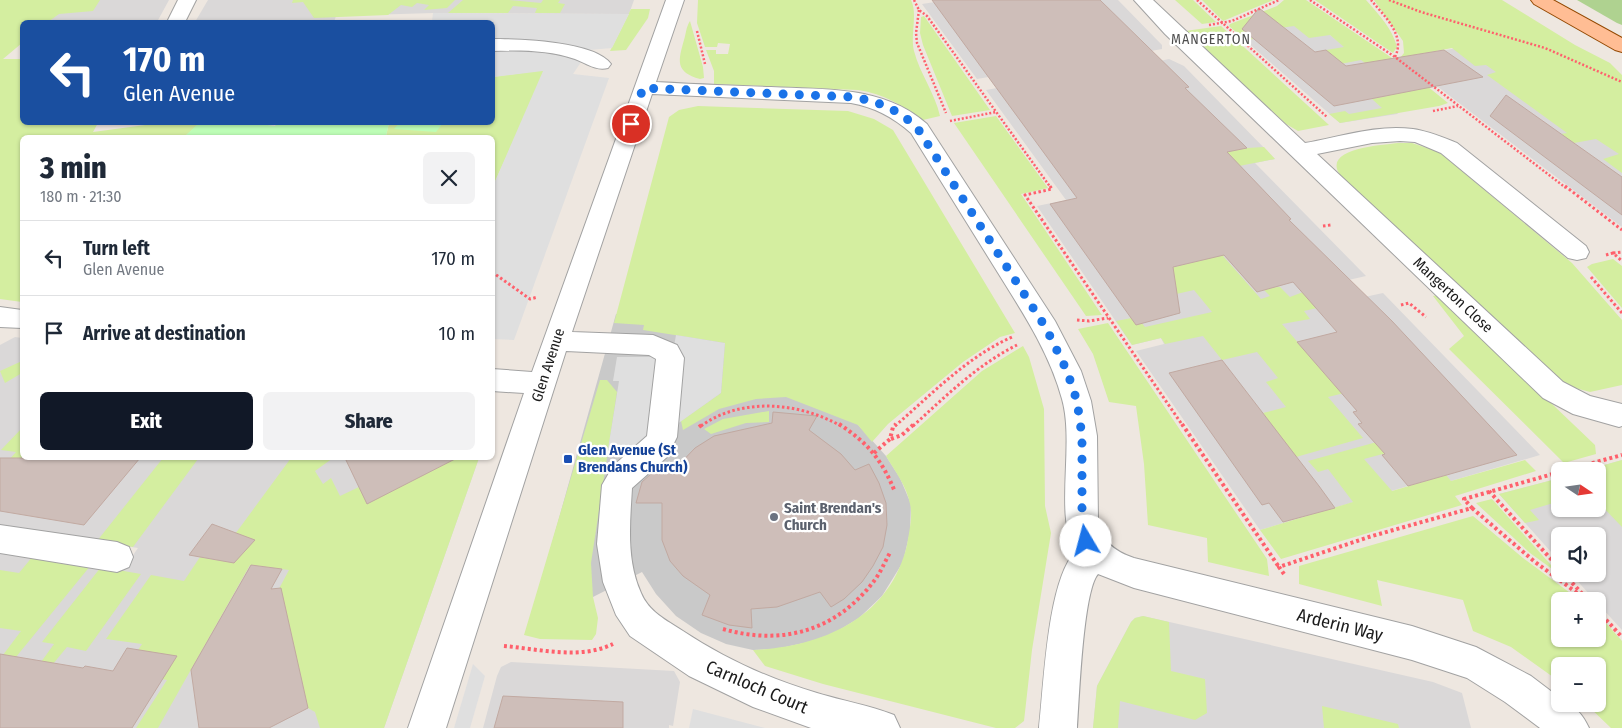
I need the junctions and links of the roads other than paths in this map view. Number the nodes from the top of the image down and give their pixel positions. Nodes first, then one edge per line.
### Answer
1 (187, 0) edge
2 (1143, 0) edge
3 (1540, 0) edge
4 (673, 6) edge
5 (177, 20) edge
6 (495, 45) edge
7 (1622, 46) edge
8 (601, 64) dead end
9 (643, 88) junction
10 (1301, 151) junction
11 (1581, 262) road end
12 (0, 317) edge
13 (20, 319) edge
14 (557, 341) junction
15 (495, 380) edge
16 (542, 384) junction
17 (1618, 415) dead end
18 (0, 539) edge
19 (1096, 553) junction
20 (117, 557) dead end
21 (426, 728) edge
22 (881, 728) edge
23 (1058, 728) edge
24 (1570, 728) edge

1 - 5 street
2 - 10 street, Mangerton Close
3 - 7 main road
4 - 9 street, Glen Avenue
6 - 8 street
9 - 14 street, Glen Avenue
9 - 19 street, Arderin Way
10 - 11 street
10 - 17 street, Mangerton Close
12 - 13 street
14 - 16 street, Glen Avenue
14 - 22 street, Carnloch Court
15 - 16 street
16 - 21 street, Glen Avenue
18 - 20 street
19 - 23 street
19 - 24 street, Arderin Way

